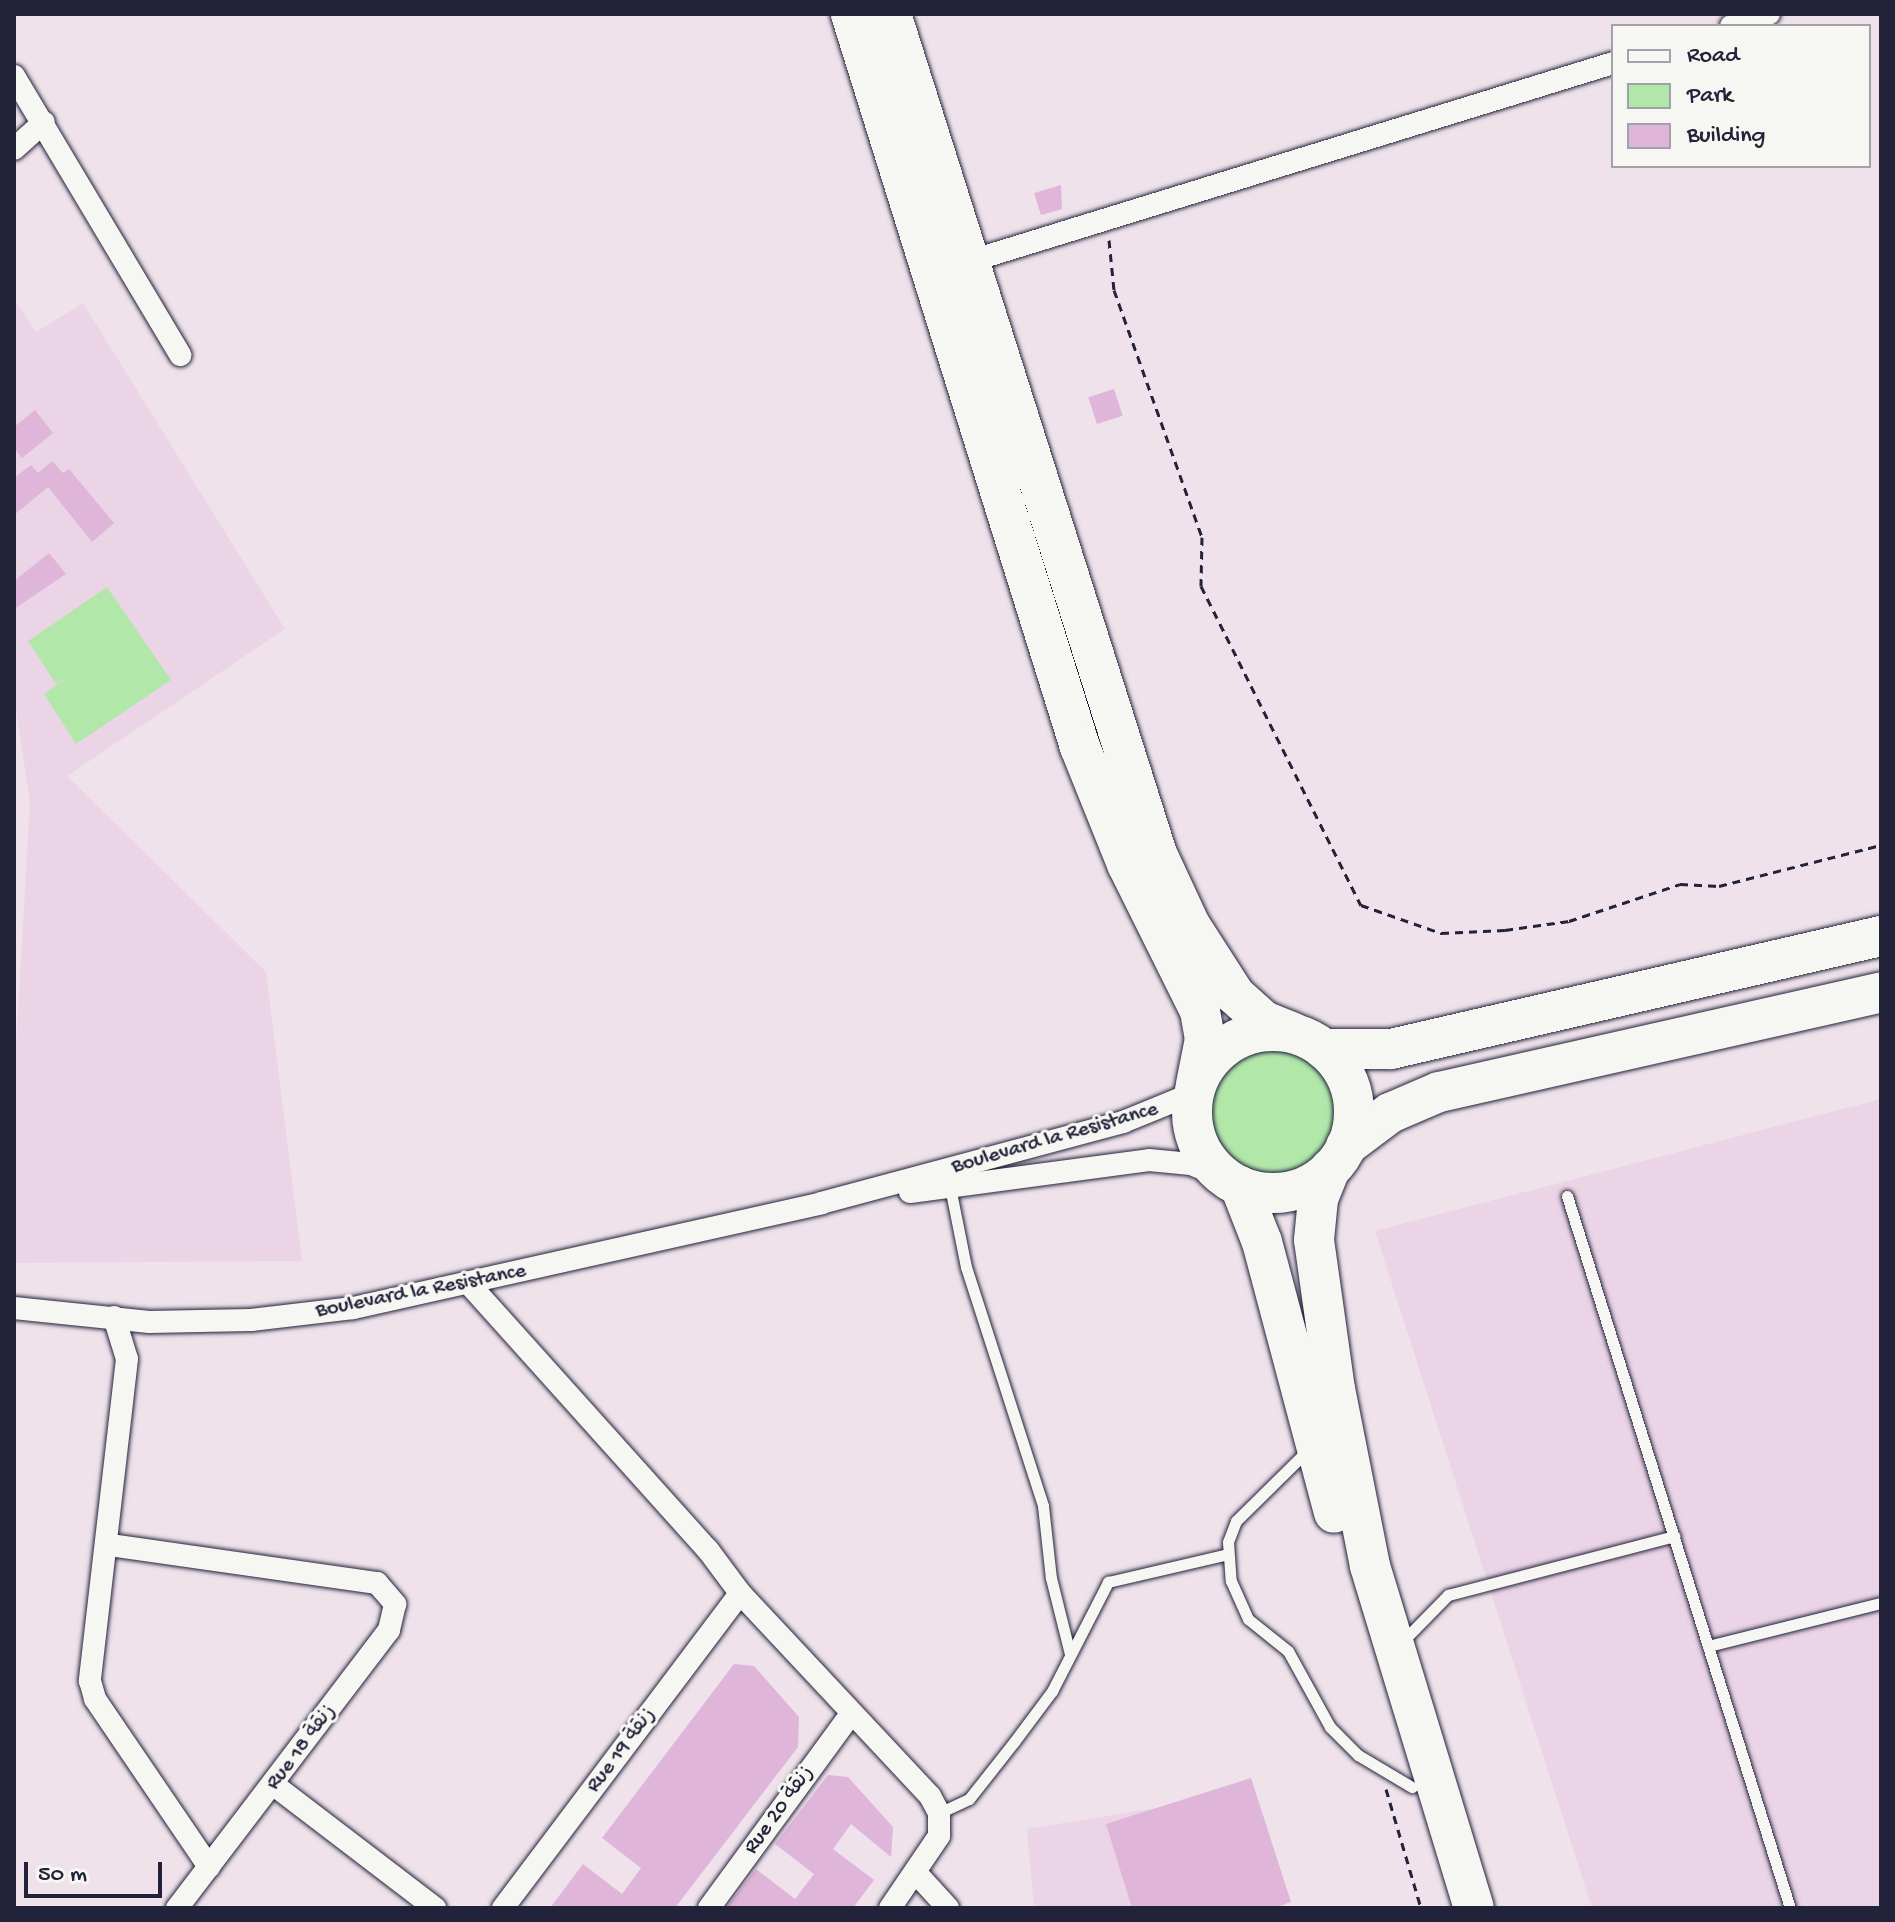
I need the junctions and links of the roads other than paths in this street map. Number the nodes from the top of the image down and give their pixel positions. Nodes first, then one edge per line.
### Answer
1 (851, 14) edge
2 (891, 14) edge
3 (1769, 14) edge
4 (1737, 24) edge
5 (1611, 64) edge
6 (14, 76) edge
7 (44, 122) junction
8 (14, 149) edge
9 (951, 267) junction
10 (180, 355) dead end
11 (1881, 936) edge
12 (1881, 992) edge
13 (1309, 1041) junction
14 (1195, 1088) junction
15 (1338, 1157) junction
16 (1233, 1182) junction
17 (950, 1187) junction
18 (1567, 1196) dead end
19 (821, 1203) junction
20 (470, 1285) junction
21 (14, 1308) edge
22 (114, 1317) junction
23 (149, 1322) junction
24 (127, 1359) junction
25 (1316, 1442) junction
26 (1674, 1536) junction
27 (110, 1545) junction
28 (1228, 1554) junction
29 (740, 1593) junction
30 (1881, 1603) edge
31 (1708, 1646) junction
32 (1395, 1648) junction
33 (1070, 1654) junction
34 (851, 1714) junction
35 (1396, 1777) junction
36 (274, 1785) junction
37 (939, 1813) junction
38 (209, 1867) junction
39 (917, 1874) junction
40 (177, 1908) edge
41 (435, 1908) edge
42 (503, 1908) edge
43 (709, 1908) edge
44 (890, 1908) edge
45 (948, 1908) edge
46 (1452, 1908) edge
47 (1474, 1908) edge
48 (1790, 1908) edge

1 - 9 highway
2 - 9 highway
3 - 4 street
5 - 9 street
6 - 7 street
7 - 8 street
7 - 10 street
9 - 13 highway
9 - 14 highway
11 - 13 highway
12 - 15 highway
13 - 14 highway
13 - 15 highway
14 - 16 highway
14 - 19 street, Boulevard la Resistance
15 - 16 highway
15 - 32 highway
16 - 17 street, Boulevard la Resistance
16 - 25 highway
17 - 19 street, Boulevard la Resistance
17 - 33 lane
18 - 26 lane
19 - 20 street, Boulevard la Resistance
20 - 23 street, Boulevard la Resistance
20 - 29 street
21 - 22 street, Boulevard la Resistance
22 - 23 street, Boulevard la Resistance
22 - 24 street
23 - 24 street
24 - 27 street
25 - 28 lane
25 - 35 highway
26 - 31 lane
26 - 32 lane
27 - 36 street, Rue 18 زنقة
27 - 38 street
28 - 33 lane
28 - 35 lane
29 - 34 street
29 - 42 street, Rue 19 زنقة
30 - 31 lane
31 - 48 lane
32 - 47 highway
33 - 37 lane
34 - 37 street
34 - 43 street, Rue 20 زنقة
35 - 46 highway
36 - 38 street, Rue 18 زنقة
36 - 41 street
37 - 39 street
38 - 40 street, Rue 18 زنقة
39 - 44 street
39 - 45 street

